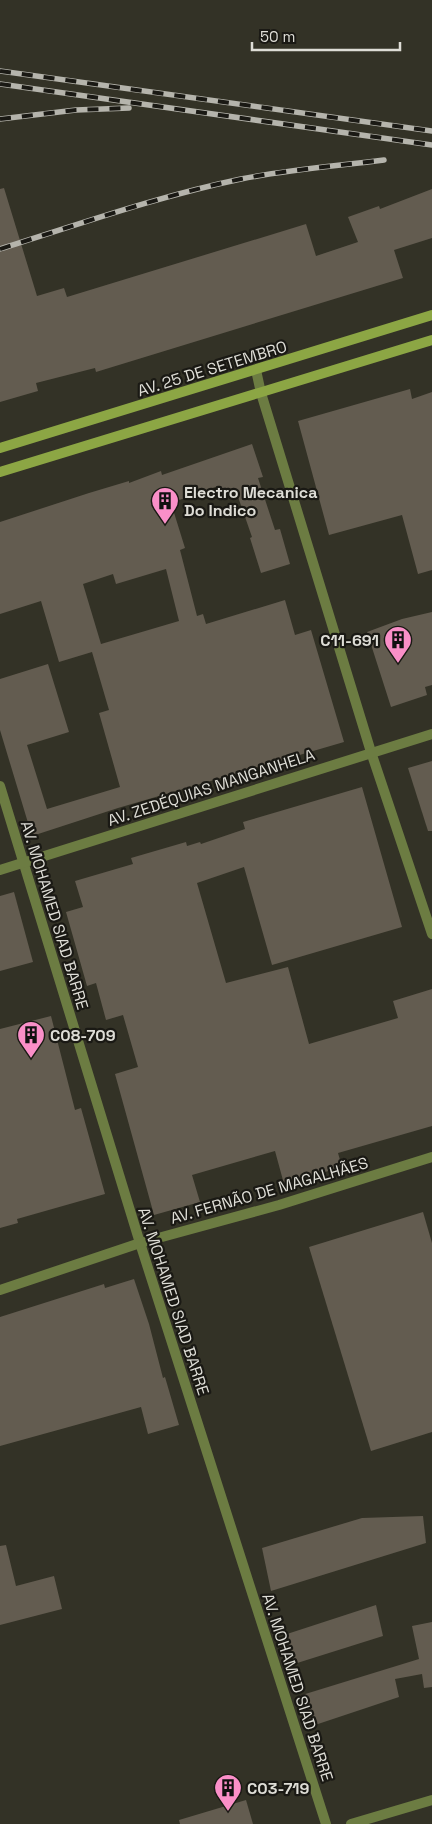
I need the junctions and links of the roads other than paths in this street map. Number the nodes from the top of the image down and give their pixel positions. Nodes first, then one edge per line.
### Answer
1 (432, 315) edge
2 (432, 340) edge
3 (256, 370) junction
4 (261, 393) junction
5 (0, 448) edge
6 (0, 472) edge
7 (432, 734) edge
8 (371, 752) junction
9 (0, 786) edge
10 (24, 862) junction
11 (0, 870) edge
12 (432, 934) edge
13 (432, 1157) edge
14 (140, 1243) junction
15 (0, 1290) edge
16 (432, 1800) edge
17 (326, 1824) edge
18 (351, 1824) edge

1 - 3 main road, AV. 25 DE SETEMBRO
2 - 4 main road
3 - 4 street
3 - 5 main road, AV. 25 DE SETEMBRO
4 - 6 main road
4 - 8 street
7 - 8 street, AV. ZEDÉQUIAS MANGANHELA
8 - 10 street, AV. ZEDÉQUIAS MANGANHELA
8 - 12 street
9 - 10 street, AV. MOHAMED SIAD BARRE
10 - 11 street, AV. ZEDÉQUIAS MANGANHELA
10 - 14 street, AV. MOHAMED SIAD BARRE
13 - 14 street, AV. FERNÃO DE MAGALHÃES
14 - 15 street, AV. FERNÃO DE MAGALHÃES
14 - 17 street, AV. MOHAMED SIAD BARRE
16 - 18 street

